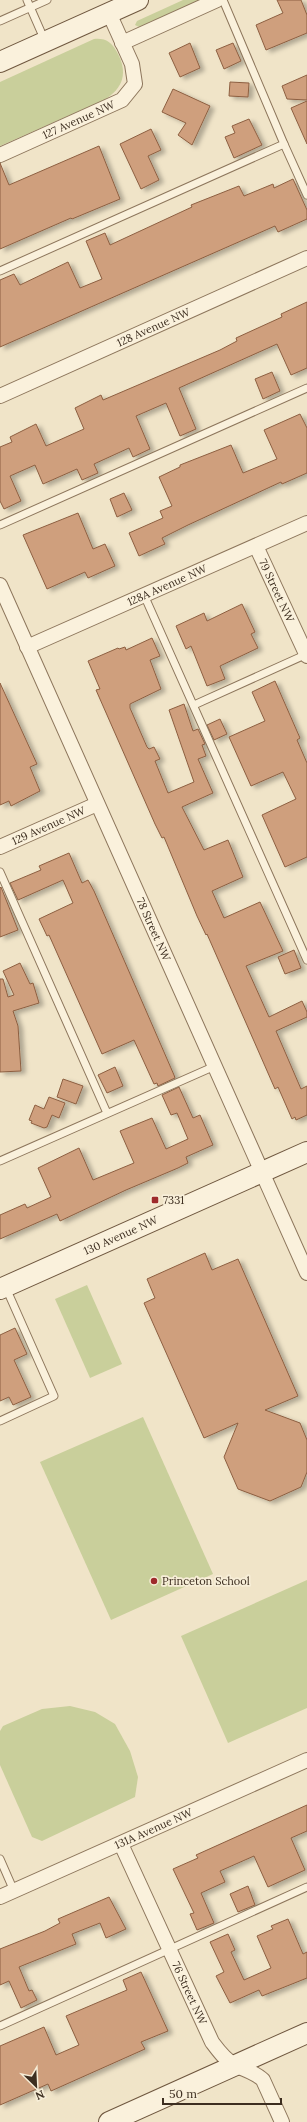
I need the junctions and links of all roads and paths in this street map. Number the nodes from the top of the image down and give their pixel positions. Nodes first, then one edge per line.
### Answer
1 (27, 0) edge
2 (47, 0) edge
3 (138, 0) edge
4 (217, 0) edge
5 (224, 0) edge
6 (31, 8) junction
7 (109, 13) junction
8 (0, 21) edge
9 (45, 41) junction
10 (122, 43) junction
11 (0, 62) edge
12 (284, 144) junction
13 (0, 155) edge
14 (307, 195) edge
15 (307, 258) edge
16 (0, 271) edge
17 (307, 388) edge
18 (0, 396) edge
19 (307, 523) edge
20 (0, 525) edge
21 (256, 546) junction
22 (0, 585) edge
23 (144, 595) junction
24 (27, 647) junction
25 (307, 655) edge
26 (194, 705) junction
27 (97, 804) junction
28 (0, 847) edge
29 (0, 872) edge
30 (307, 960) edge
31 (215, 1066) junction
32 (107, 1113) junction
33 (307, 1152) edge
34 (0, 1160) edge
35 (262, 1172) junction
36 (307, 1273) edge
37 (3, 1288) edge
38 (0, 1421) edge
39 (307, 1760) edge
40 (121, 1844) junction
41 (0, 1859) edge
42 (307, 1887) edge
43 (14, 1891) junction
44 (0, 1897) edge
45 (168, 1950) junction
46 (0, 2026) edge
47 (307, 2033) edge
48 (234, 2065) junction
49 (109, 2122) edge
50 (282, 2122) edge

1 - 6 lane
2 - 6 lane
3 - 7 street
4 - 10 street
5 - 12 lane
6 - 8 lane
6 - 9 lane
7 - 9 street
7 - 10 street, 127 Avenue NW
9 - 11 street
10 - 13 street, 127 Avenue NW
12 - 14 lane
12 - 16 lane
15 - 18 street, 128 Avenue NW
17 - 20 lane
19 - 21 street, 128A Avenue NW
21 - 23 street, 128A Avenue NW
21 - 25 street, 79 Street NW
22 - 24 street, 78 Street NW
23 - 24 street, 128A Avenue NW
23 - 26 lane
24 - 27 street, 78 Street NW
25 - 26 lane
26 - 30 lane
27 - 28 street, 129 Avenue NW
27 - 31 street, 78 Street NW
29 - 32 lane
31 - 32 lane
31 - 35 street, 78 Street NW
32 - 34 lane
33 - 35 street, 130 Avenue NW
35 - 36 street, 78 Street NW
35 - 37 street, 130 Avenue NW
37 - 38 lane
39 - 40 street, 131A Avenue NW
40 - 43 street, 131A Avenue NW
40 - 45 street, 76 Street NW
41 - 43 lane
42 - 45 lane
43 - 44 street, 131A Avenue NW
45 - 46 lane
45 - 48 street, 76 Street NW
47 - 48 street
48 - 49 street
48 - 50 street, 76 Street NW

